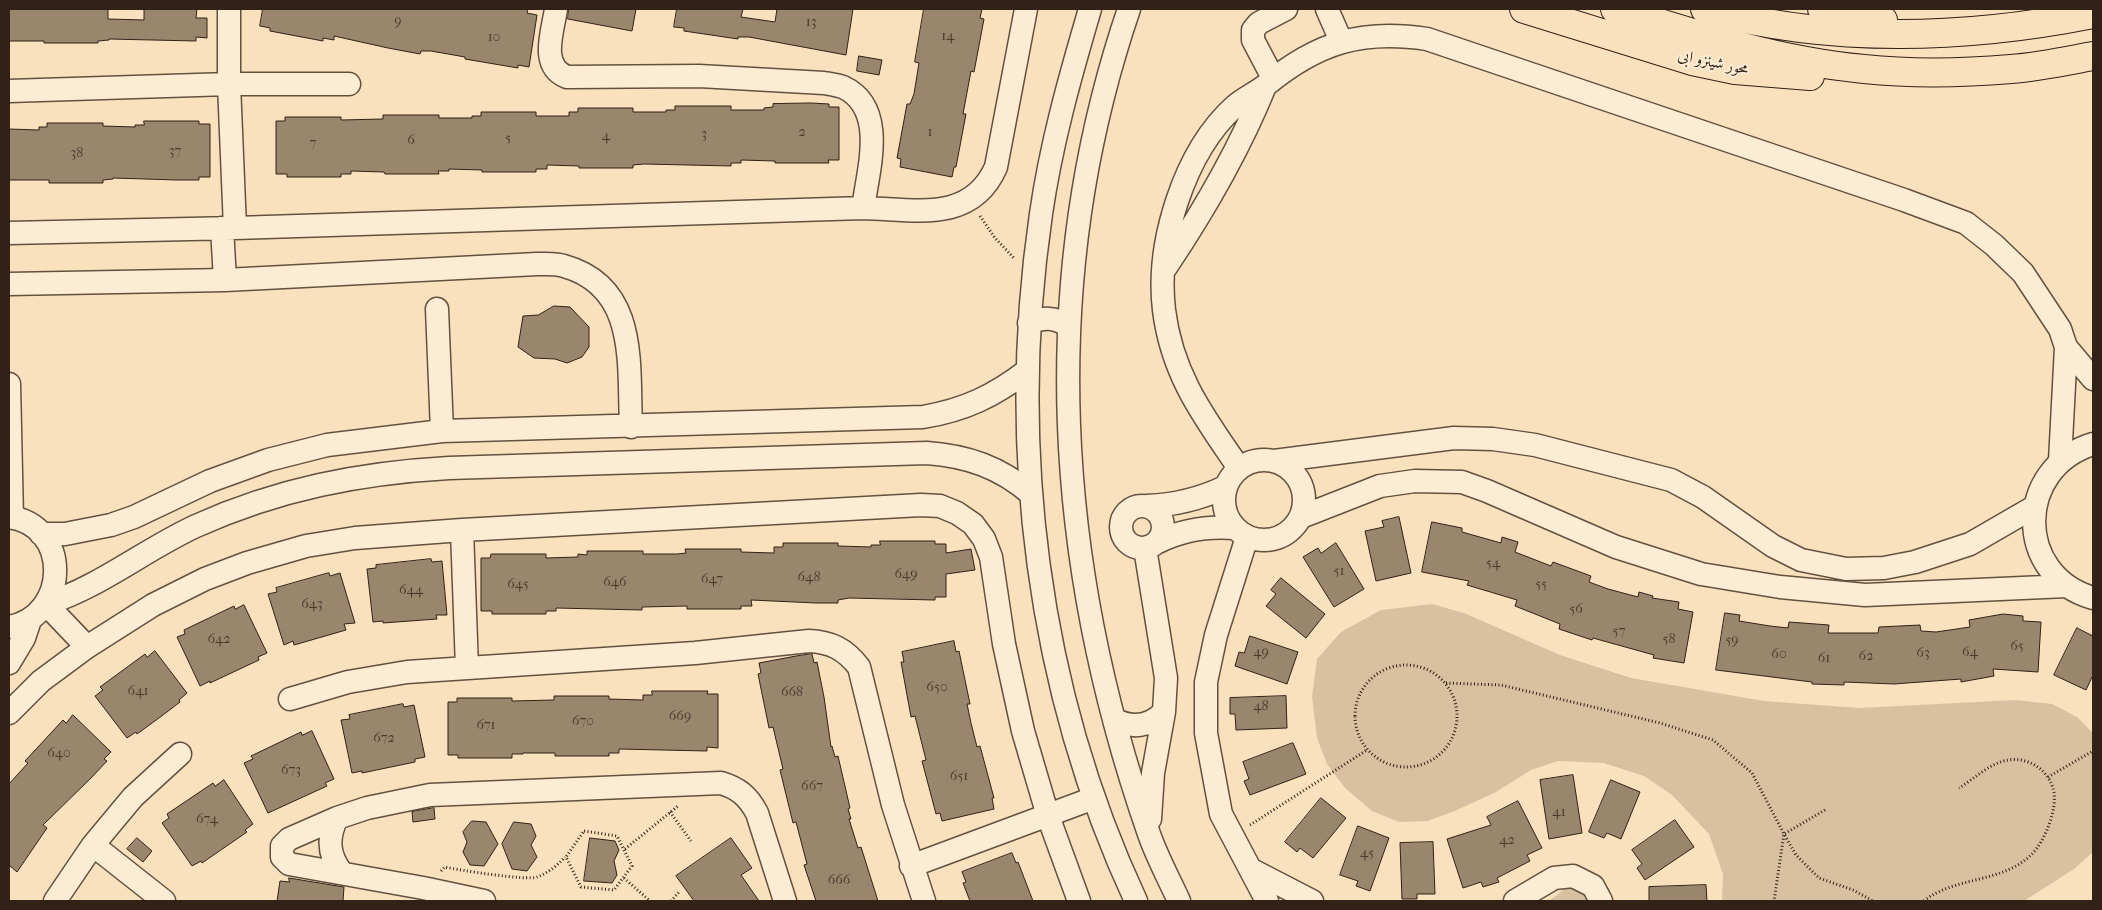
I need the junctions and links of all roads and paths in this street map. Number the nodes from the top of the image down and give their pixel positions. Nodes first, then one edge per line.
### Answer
1 (228, 9) edge
2 (556, 9) edge
3 (1026, 9) edge
4 (1090, 9) edge
5 (1129, 9) edge
6 (1286, 9) edge
7 (1327, 9) edge
8 (1524, 9) edge
9 (1615, 9) edge
10 (1705, 9) edge
11 (1822, 9) edge
12 (2093, 14) edge
13 (1946, 32) junction
14 (1341, 42) junction
15 (2093, 56) edge
16 (1908, 71) junction
17 (1269, 82) junction
18 (229, 84) junction
19 (349, 84) dead end
20 (9, 91) edge
21 (863, 208) junction
22 (1041, 213) junction
23 (1078, 218) junction
24 (983, 221) dead end
25 (229, 228) junction
26 (9, 233) edge
27 (1164, 271) junction
28 (1034, 273) junction
29 (225, 280) junction
30 (9, 284) edge
31 (437, 309) dead end
32 (1029, 323) junction
33 (1068, 326) junction
34 (2066, 348) junction
35 (1028, 370) junction
36 (2093, 380) edge
37 (9, 384) edge
38 (904, 417) junction
39 (631, 427) junction
40 (442, 431) junction
41 (2093, 444) edge
42 (906, 453) junction
43 (1274, 461) junction
44 (2060, 461) junction
45 (1239, 468) junction
46 (1225, 487) junction
47 (1031, 494) junction
48 (1147, 506) junction
49 (2034, 507) junction
50 (10, 517) edge
51 (1301, 517) junction
52 (462, 530) junction
53 (1241, 532) junction
54 (41, 534) junction
55 (1151, 545) junction
56 (2067, 586) junction
57 (2093, 598) edge
58 (46, 604) junction
59 (30, 620) junction
60 (9, 627) edge
61 (87, 647) junction
62 (12, 658) edge
63 (467, 668) junction
64 (41, 681) junction
65 (1446, 683) junction
66 (290, 698) dead end
67 (1164, 712) junction
68 (9, 713) edge
69 (1114, 719) junction
70 (1367, 750) junction
71 (2093, 751) edge
72 (180, 754) dead end
73 (2048, 777) junction
74 (708, 782) junction
75 (1959, 788) dead end
76 (1094, 798) junction
77 (1825, 810) dead end
78 (670, 812) junction
79 (1048, 816) junction
80 (336, 818) junction
81 (1784, 834) junction
82 (1149, 836) junction
83 (1233, 836) junction
84 (691, 841) dead end
85 (93, 845) junction
86 (625, 849) junction
87 (566, 856) junction
88 (911, 866) junction
89 (1252, 870) junction
90 (342, 873) junction
91 (624, 878) junction
92 (423, 888) junction
93 (679, 892) dead end
94 (56, 901) edge
95 (164, 901) edge
96 (484, 901) edge
97 (650, 901) edge
98 (671, 901) edge
99 (785, 901) edge
100 (924, 901) edge
101 (1080, 901) edge
102 (1136, 901) edge
103 (1179, 901) edge
104 (1267, 901) edge
105 (1312, 901) edge
106 (1515, 901) edge
107 (1602, 901) edge
108 (1774, 901) edge
109 (1873, 901) edge
110 (1924, 901) edge

1 - 18 street
2 - 21 street
3 - 21 street
4 - 22 street
5 - 23 street
6 - 17 street
7 - 14 street
8 - 16 main road, محور شينزو ابى
9 - 16 main road, محور شينزو ابى
10 - 13 main road
11 - 13 main road
12 - 13 main road
14 - 17 street
14 - 34 street
15 - 16 main road, محور شينزو ابى
17 - 27 street
17 - 27 street
18 - 19 street
18 - 20 street
18 - 25 street
21 - 25 street
22 - 23 street
22 - 28 street
23 - 33 street
24 - 28 path
25 - 26 street
25 - 29 street
27 - 45 street
28 - 32 street
29 - 30 street
29 - 39 street
31 - 40 street
32 - 33 street
32 - 35 street
33 - 69 street
34 - 36 street
34 - 44 street
35 - 38 street
35 - 47 street
37 - 50 street
38 - 39 street
38 - 42 street
39 - 40 street
40 - 54 street
41 - 44 street
42 - 47 street
42 - 58 street
43 - 45 street
43 - 49 street
43 - 51 street
44 - 49 street
45 - 46 street
46 - 48 street
46 - 53 street
47 - 76 street
48 - 55 street
48 - 55 street
49 - 56 street
50 - 54 street
51 - 53 street
51 - 56 street
52 - 61 street
52 - 63 street
52 - 79 street
53 - 55 street
53 - 83 street
54 - 58 street
55 - 67 street
56 - 57 street
58 - 59 street
58 - 61 street
59 - 60 street
59 - 62 street
61 - 64 street
62 - 64 street
63 - 66 street
63 - 88 street
64 - 68 street
65 - 70 path
65 - 70 path
65 - 81 path
67 - 69 street
67 - 82 street
69 - 82 street
70 - 83 path
71 - 73 path
72 - 85 street
73 - 75 path
73 - 110 path
74 - 78 path
74 - 80 street
74 - 99 street
76 - 79 street
76 - 102 street
77 - 81 path
78 - 84 path
78 - 86 path
79 - 88 street
79 - 101 street
80 - 90 street
80 - 90 street
81 - 108 path
81 - 109 path
82 - 103 street
83 - 89 street
85 - 94 street
85 - 95 street
86 - 87 path
86 - 91 path
87 - 91 path
87 - 92 path
88 - 100 street
89 - 104 street
89 - 105 street
90 - 92 street
91 - 97 path
92 - 96 street
93 - 98 path
106 - 107 street

